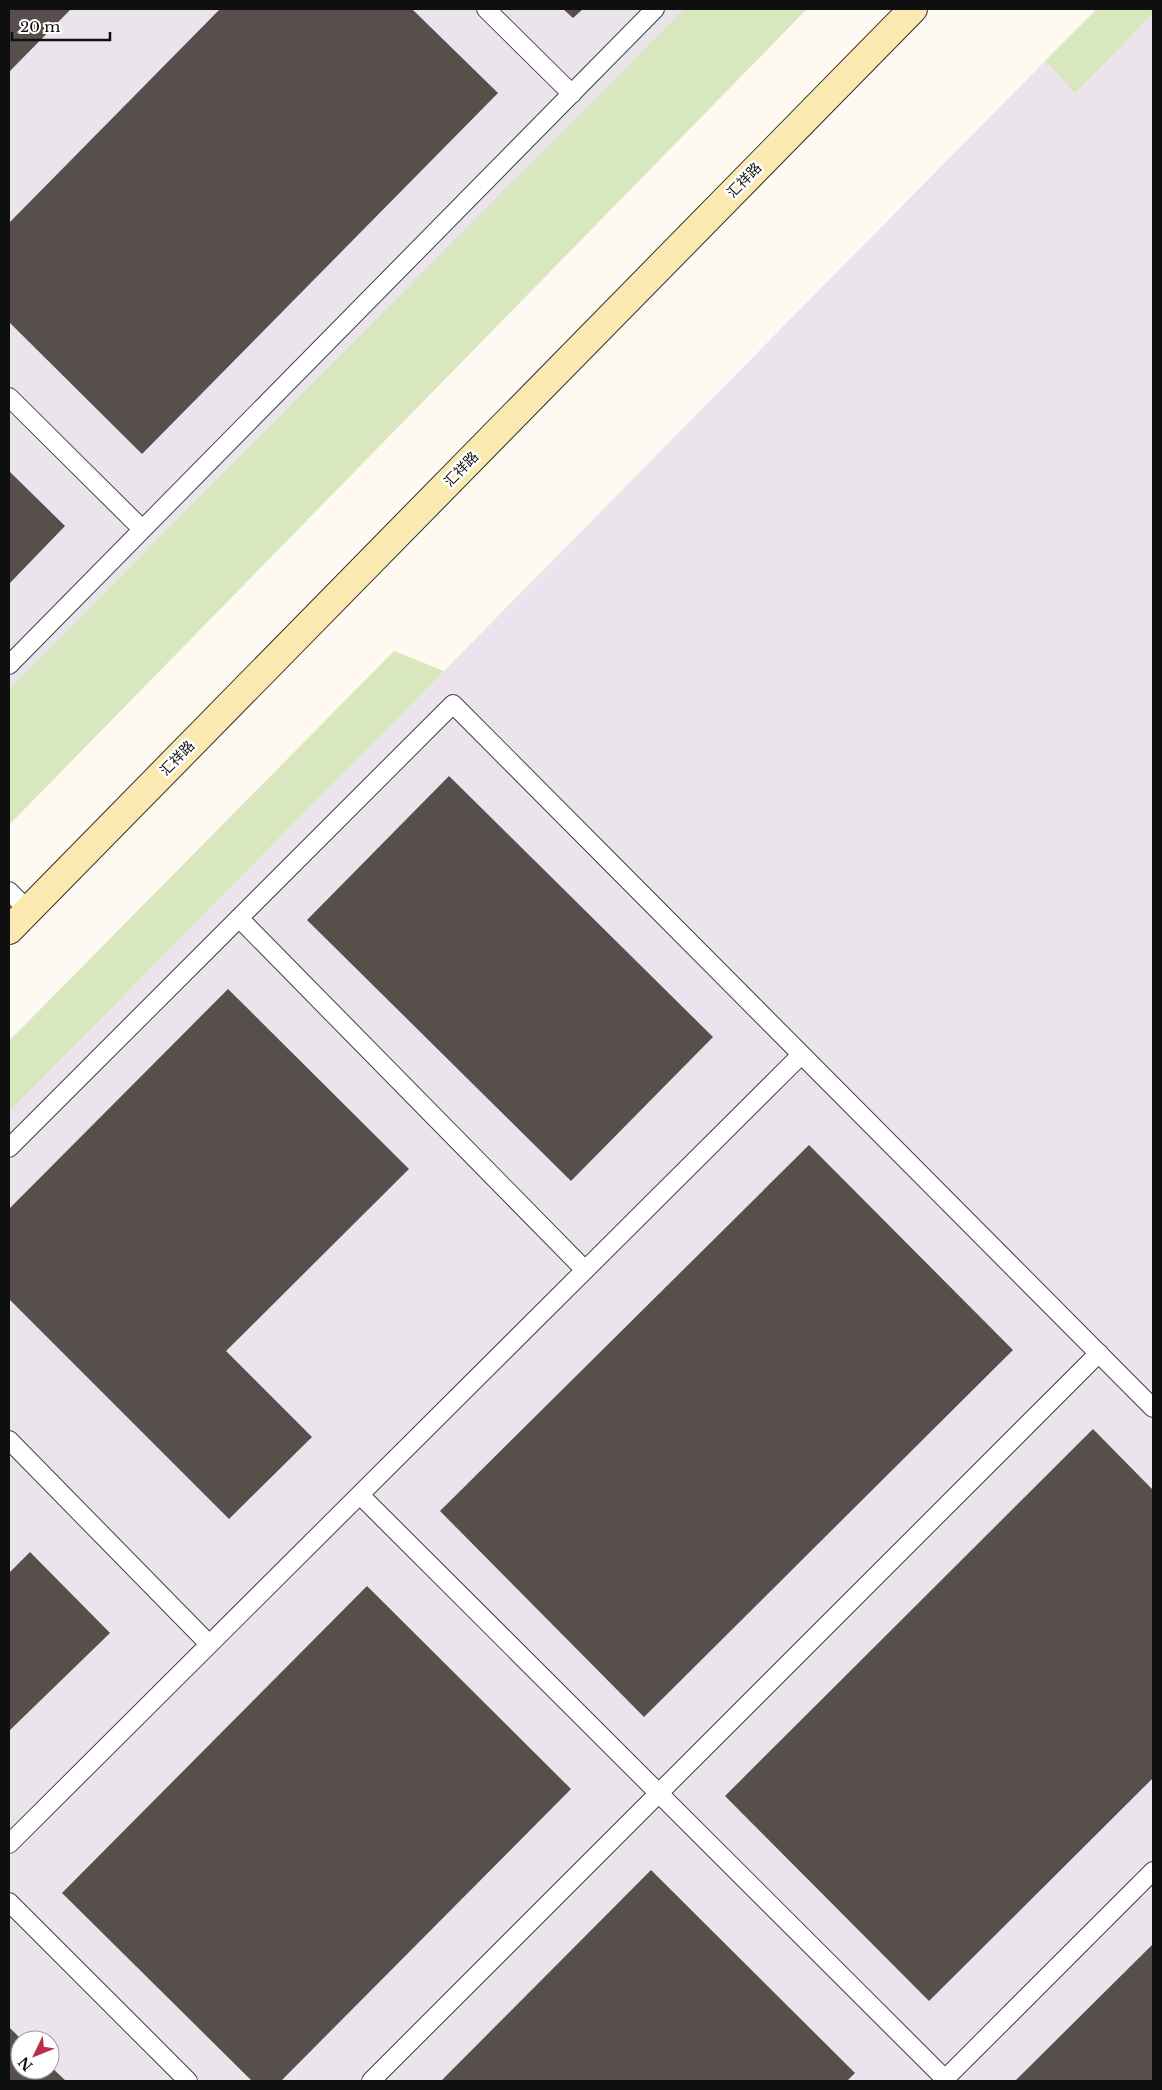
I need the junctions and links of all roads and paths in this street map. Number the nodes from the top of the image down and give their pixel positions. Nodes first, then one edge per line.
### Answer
1 (486, 9) edge
2 (655, 9) edge
3 (913, 9) edge
4 (572, 94) junction
5 (9, 397) edge
6 (142, 529) junction
7 (9, 665) edge
8 (9, 891) edge
9 (28, 910) junction
10 (239, 918) junction
11 (9, 930) edge
12 (801, 1054) junction
13 (9, 1148) edge
14 (585, 1270) junction
15 (1099, 1353) junction
16 (1153, 1408) edge
17 (9, 1440) edge
18 (360, 1495) junction
19 (209, 1644) junction
20 (659, 1794) junction
21 (9, 1844) edge
22 (1153, 1871) edge
23 (9, 1902) edge
24 (188, 2081) edge
25 (371, 2081) edge
26 (945, 2081) edge

1 - 4 lane
2 - 4 lane
3 - 9 main road, 汇祥路
4 - 6 lane
5 - 6 lane
6 - 7 lane
8 - 9 lane
9 - 11 main road, 汇祥路
10 - 12 lane
10 - 13 lane
10 - 14 lane
12 - 14 lane
12 - 15 lane
14 - 18 lane
15 - 16 lane
15 - 20 lane
17 - 19 lane
18 - 19 lane
18 - 20 lane
19 - 21 lane
20 - 25 lane
20 - 26 lane
22 - 26 lane
23 - 24 lane

